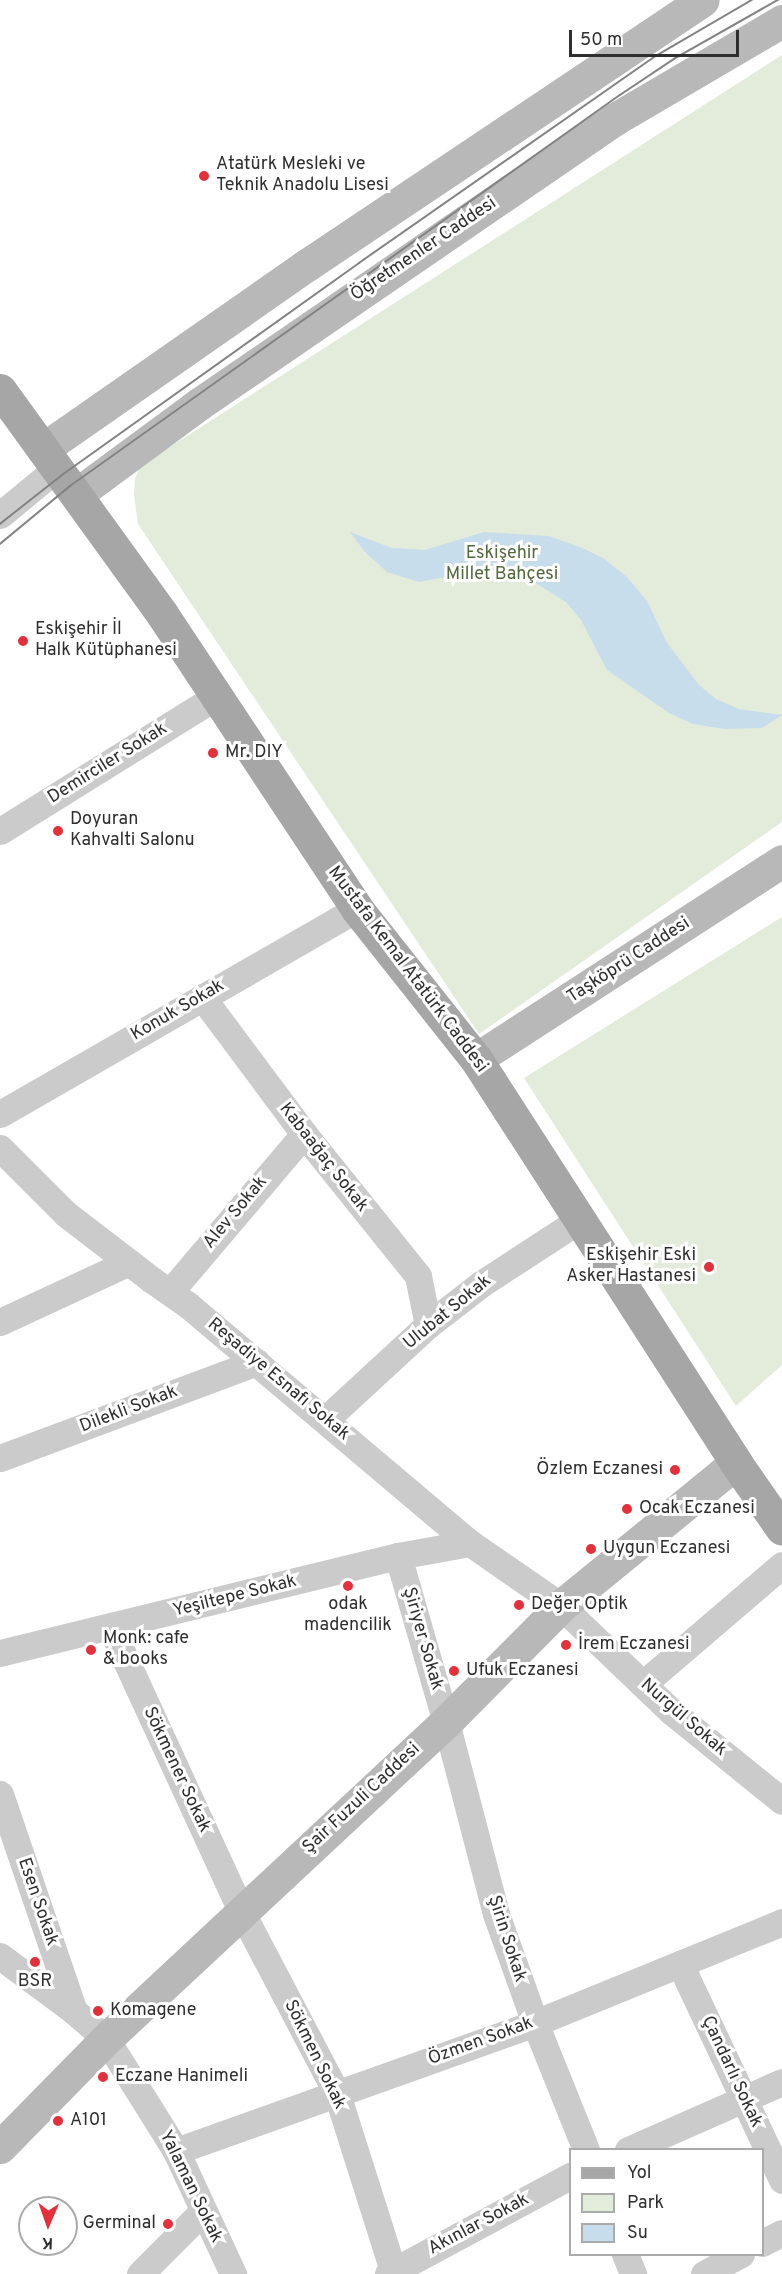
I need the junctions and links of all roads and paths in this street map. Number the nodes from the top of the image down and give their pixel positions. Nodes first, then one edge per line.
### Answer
1 (703, 0) edge
2 (782, 21) edge
3 (0, 390) edge
4 (50, 459) junction
5 (77, 494) junction
6 (0, 515) edge
7 (217, 696) junction
8 (0, 831) edge
9 (782, 861) edge
10 (357, 909) junction
11 (202, 996) junction
12 (476, 1059) junction
13 (0, 1114) edge
14 (304, 1134) junction
15 (0, 1148) edge
16 (579, 1220) junction
17 (129, 1262) junction
18 (170, 1292) junction
19 (0, 1322) edge
20 (428, 1325) junction
21 (257, 1362) junction
22 (326, 1419) junction
23 (0, 1458) edge
24 (736, 1463) junction
25 (782, 1529) edge
26 (470, 1543) junction
27 (398, 1556) junction
28 (782, 1565) edge
29 (561, 1606) junction
30 (111, 1628) junction
31 (0, 1653) edge
32 (643, 1684) junction
33 (446, 1722) junction
34 (0, 1794) edge
35 (782, 1801) edge
36 (240, 1911) junction
37 (782, 1922) edge
38 (0, 1956) edge
39 (680, 1964) junction
40 (74, 2010) junction
41 (535, 2023) junction
42 (106, 2039) junction
43 (782, 2082) edge
44 (337, 2094) junction
45 (744, 2099) junction
46 (0, 2147) edge
47 (585, 2148) edge
48 (633, 2148) edge
49 (176, 2151) junction
50 (569, 2177) edge
51 (782, 2180) edge
52 (202, 2212) junction
53 (782, 2233) edge
54 (764, 2242) edge
55 (626, 2256) edge
56 (737, 2256) edge
57 (392, 2273) edge
58 (140, 2274) edge
59 (233, 2274) edge
60 (633, 2274) edge
61 (704, 2274) edge

1 - 4 main road
2 - 5 main road, Öğretmenler Caddesi
3 - 4 main road, Mustafa Kemal Atatürk Caddesi
4 - 5 main road, Mustafa Kemal Atatürk Caddesi
4 - 6 street
5 - 7 main road, Mustafa Kemal Atatürk Caddesi
7 - 8 street, Demirciler Sokak
7 - 10 main road, Mustafa Kemal Atatürk Caddesi
9 - 12 main road, Taşköprü Caddesi
10 - 11 street, Konuk Sokak
10 - 12 main road, Mustafa Kemal Atatürk Caddesi
11 - 13 street, Konuk Sokak
11 - 14 street, Kabaağaç Sokak
12 - 16 main road, Mustafa Kemal Atatürk Caddesi
14 - 18 street, Alev Sokak
14 - 20 street, Kabaağaç Sokak
15 - 17 street, Reşadiye Esnafı Sokak
16 - 20 street, Ulubat Sokak
16 - 24 main road, Mustafa Kemal Atatürk Caddesi
17 - 18 street, Reşadiye Esnafı Sokak
17 - 19 street
18 - 21 street, Reşadiye Esnafı Sokak
20 - 22 street, Ulubat Sokak
21 - 22 street, Reşadiye Esnafı Sokak
21 - 23 street, Dilekli Sokak
22 - 26 street, Reşadiye Esnafı Sokak
24 - 25 main road, Mustafa Kemal Atatürk Caddesi
24 - 29 main road, Şair Fuzuli Caddesi
26 - 27 street, Yeşiltepe Sokak
26 - 29 street, Reşadiye Esnafı Sokak
27 - 30 street, Yeşiltepe Sokak
27 - 33 street, Şiriyer Sokak
28 - 32 street
29 - 32 street, Nurgül Sokak
29 - 33 main road, Şair Fuzuli Caddesi
30 - 31 street, Yeşiltepe Sokak
30 - 36 street, Sökmener Sokak
32 - 35 street, Nurgül Sokak
33 - 36 main road, Şair Fuzuli Caddesi
33 - 41 street, Şirin Sokak
34 - 40 street, Esen Sokak
36 - 42 main road, Şair Fuzuli Caddesi
36 - 44 street, Sökmen Sokak
37 - 39 street, Özmen Sokak
38 - 40 street, Yalaman Sokak
39 - 41 street, Özmen Sokak
39 - 45 street, Çandarlı Sokak
40 - 42 street, Yalaman Sokak
41 - 44 street, Özmen Sokak
41 - 47 street, Şirin Sokak
42 - 46 main road, Şair Fuzuli Caddesi
42 - 49 street, Yalaman Sokak
43 - 45 street
44 - 49 street, Özmen Sokak
44 - 57 street, Sökmen Sokak
45 - 48 street
45 - 51 street, Çandarlı Sokak
49 - 52 street, Yalaman Sokak
50 - 57 street, Akınlar Sokak
52 - 58 street
52 - 59 street, Yalaman Sokak
53 - 54 street
55 - 60 street
56 - 61 street

